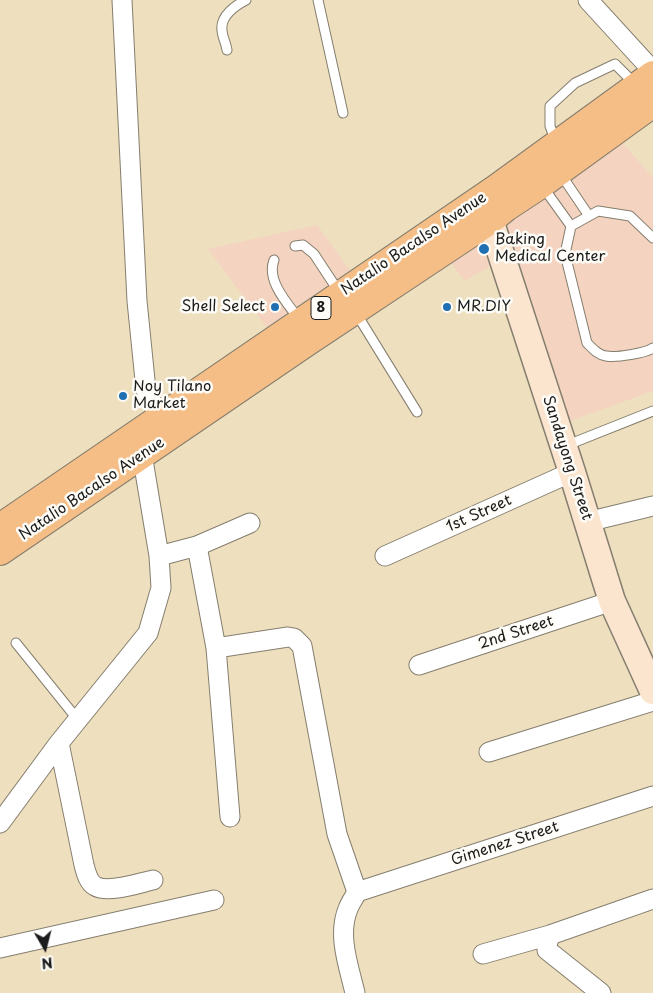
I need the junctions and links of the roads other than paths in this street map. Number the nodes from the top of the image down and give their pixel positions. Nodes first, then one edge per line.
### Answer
1 (122, 0) edge
2 (246, 0) edge
3 (318, 0) edge
4 (588, 0) edge
5 (227, 50) dead end
6 (649, 84) edge
7 (343, 113) dead end
8 (552, 167) junction
9 (486, 210) junction
10 (589, 216) junction
11 (570, 226) junction
12 (653, 238) edge
13 (295, 246) dead end
14 (274, 260) dead end
15 (347, 302) junction
16 (301, 322) junction
17 (653, 348) edge
18 (653, 411) edge
19 (417, 412) dead end
20 (167, 426) junction
21 (564, 446) junction
22 (142, 454) junction
23 (572, 472) junction
24 (653, 506) edge
25 (587, 522) junction
26 (250, 523) dead end
27 (0, 528) edge
28 (197, 546) junction
29 (0, 551) edge
30 (158, 556) junction
31 (385, 556) dead end
32 (612, 601) junction
33 (16, 643) dead end
34 (216, 648) junction
35 (419, 665) dead end
36 (653, 691) edge
37 (653, 701) edge
38 (78, 720) junction
39 (59, 743) junction
40 (489, 752) dead end
41 (653, 796) edge
42 (230, 817) dead end
43 (0, 823) edge
44 (154, 880) dead end
45 (357, 892) junction
46 (653, 899) edge
47 (214, 900) dead end
48 (550, 935) junction
49 (0, 948) edge
50 (483, 954) dead end
51 (355, 993) edge
52 (601, 993) edge

1 - 20 street
2 - 5 lane
3 - 7 lane
4 - 6 street
6 - 8 highway, Natalio Bacalso Avenue / 8
6 - 8 lane
8 - 9 highway, Natalio Bacalso Avenue / 8
8 - 9 highway, Natalio Bacalso Avenue / 8
8 - 10 lane
8 - 11 lane
9 - 15 highway, Natalio Bacalso Avenue / 8
9 - 21 street, Sandayong Street
10 - 11 lane
10 - 12 lane
11 - 17 lane
13 - 15 lane
14 - 16 lane
15 - 16 highway, Natalio Bacalso Avenue / 8
15 - 19 lane
15 - 20 highway, Natalio Bacalso Avenue / 8
16 - 20 highway, Natalio Bacalso Avenue / 8
18 - 21 lane
20 - 22 highway, Natalio Bacalso Avenue / 8
20 - 27 highway, Natalio Bacalso Avenue / 8
21 - 23 street, Sandayong Street
22 - 29 highway, Natalio Bacalso Avenue / 8
22 - 30 street
23 - 25 street, Sandayong Street
23 - 31 street, 1st Street
24 - 25 street
25 - 32 street, Sandayong Street
26 - 28 street
28 - 30 street
28 - 34 street
30 - 38 street
32 - 35 street, 2nd Street
32 - 36 street, Sandayong Street
33 - 38 lane
34 - 42 street
34 - 45 street
37 - 40 street
38 - 39 street
39 - 43 street
39 - 44 street
41 - 45 street, Gimenez Street
45 - 51 street
46 - 48 street
47 - 49 street
48 - 50 street
48 - 52 street

